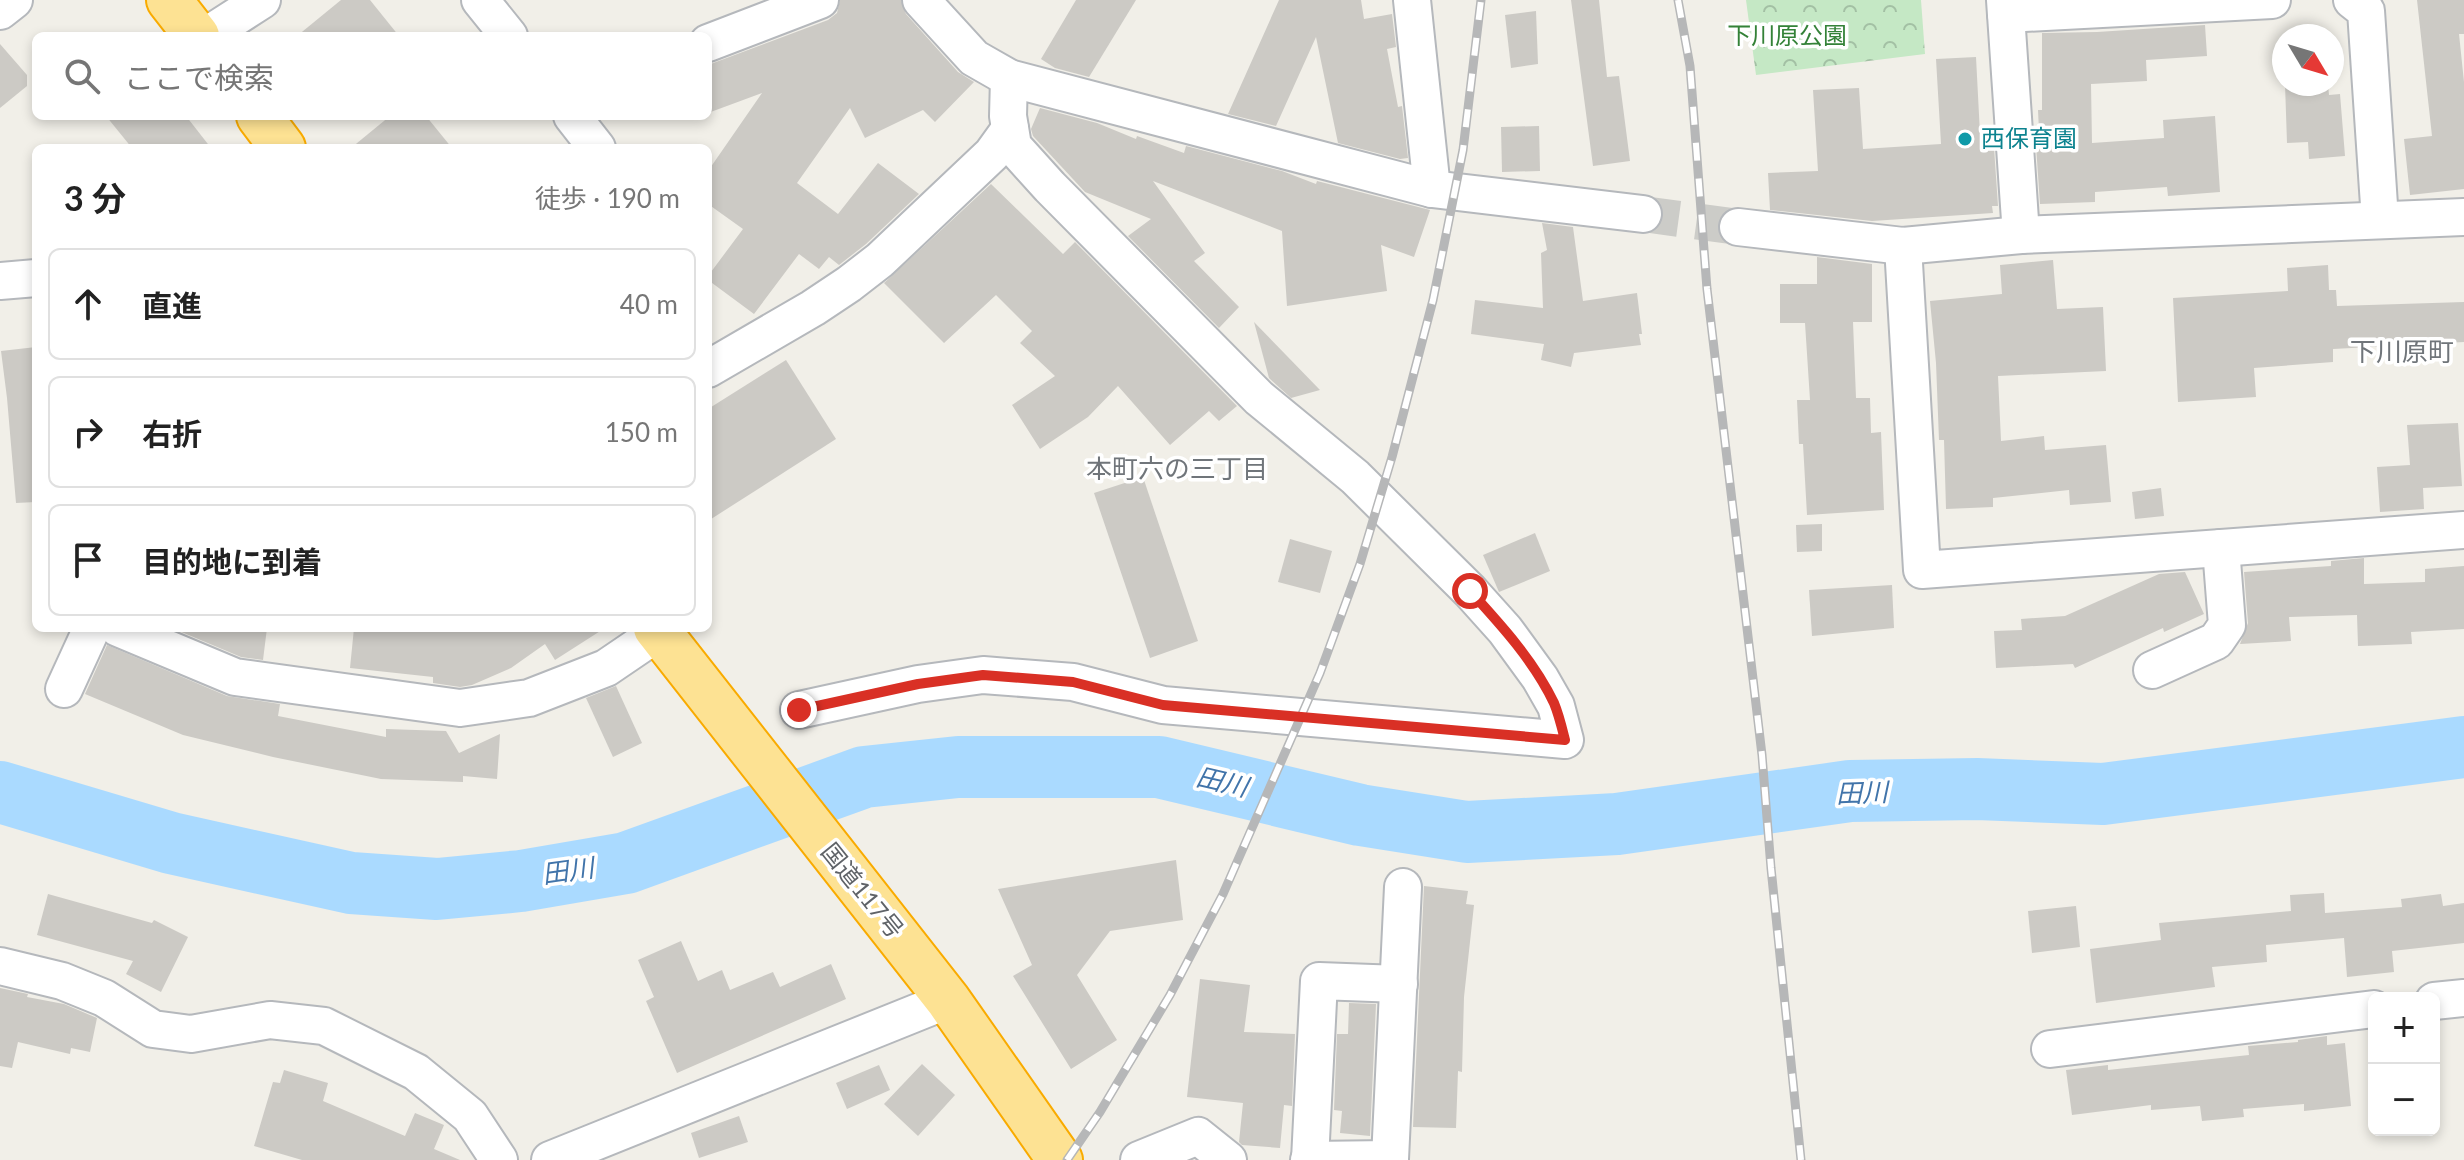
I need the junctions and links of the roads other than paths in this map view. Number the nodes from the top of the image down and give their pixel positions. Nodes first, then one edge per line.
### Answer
1 (14, 0) edge
2 (169, 0) edge
3 (262, 0) edge
4 (480, 0) edge
5 (820, 0) edge
6 (921, 0) edge
7 (1412, 0) edge
8 (2272, 0) edge
9 (2352, 0) edge
10 (2006, 7) edge
11 (0, 11) edge
12 (194, 32) edge
13 (212, 32) edge
14 (506, 32) edge
15 (712, 41) edge
16 (1009, 78) junction
17 (575, 120) edge
18 (1010, 129) junction
19 (594, 144) edge
20 (1432, 189) junction
21 (1643, 214) tunnel mouth
22 (2464, 217) edge
23 (2380, 220) junction
24 (1738, 227) tunnel mouth
25 (2021, 235) junction
26 (1903, 246) junction
27 (32, 278) edge
28 (0, 281) edge
29 (712, 367) edge
30 (2464, 530) edge
31 (2221, 548) junction
32 (90, 632) edge
33 (128, 632) edge
34 (654, 632) edge
35 (659, 632) edge
36 (2152, 670) dead end
37 (64, 689) dead end
38 (799, 710) dead end
39 (1403, 887) dead end
40 (0, 966) edge
41 (1399, 984) junction
42 (2464, 998) edge
43 (948, 1000) junction
44 (2440, 1000) edge
45 (2368, 1010) edge
46 (2050, 1049) dead end
47 (499, 1160) edge
48 (550, 1160) edge
49 (1060, 1160) edge
50 (1139, 1160) edge
51 (1228, 1160) edge
52 (1310, 1160) edge

1 - 11 street
2 - 12 highway
3 - 13 street
4 - 14 street
5 - 15 street
6 - 16 street
7 - 20 street
8 - 10 street
9 - 23 street
10 - 25 street
16 - 18 street
16 - 20 street
17 - 19 street
18 - 29 street
18 - 38 street
20 - 21 street
22 - 23 street
23 - 25 street
24 - 26 street
25 - 26 street
26 - 31 street
27 - 28 street
30 - 31 street
31 - 36 street
32 - 37 street
33 - 34 street
35 - 43 highway, 国道117号
39 - 41 street
40 - 47 street
41 - 52 street
41 - 52 street
42 - 44 street
43 - 48 street
43 - 49 highway, 国道117号
45 - 46 street
50 - 51 street

